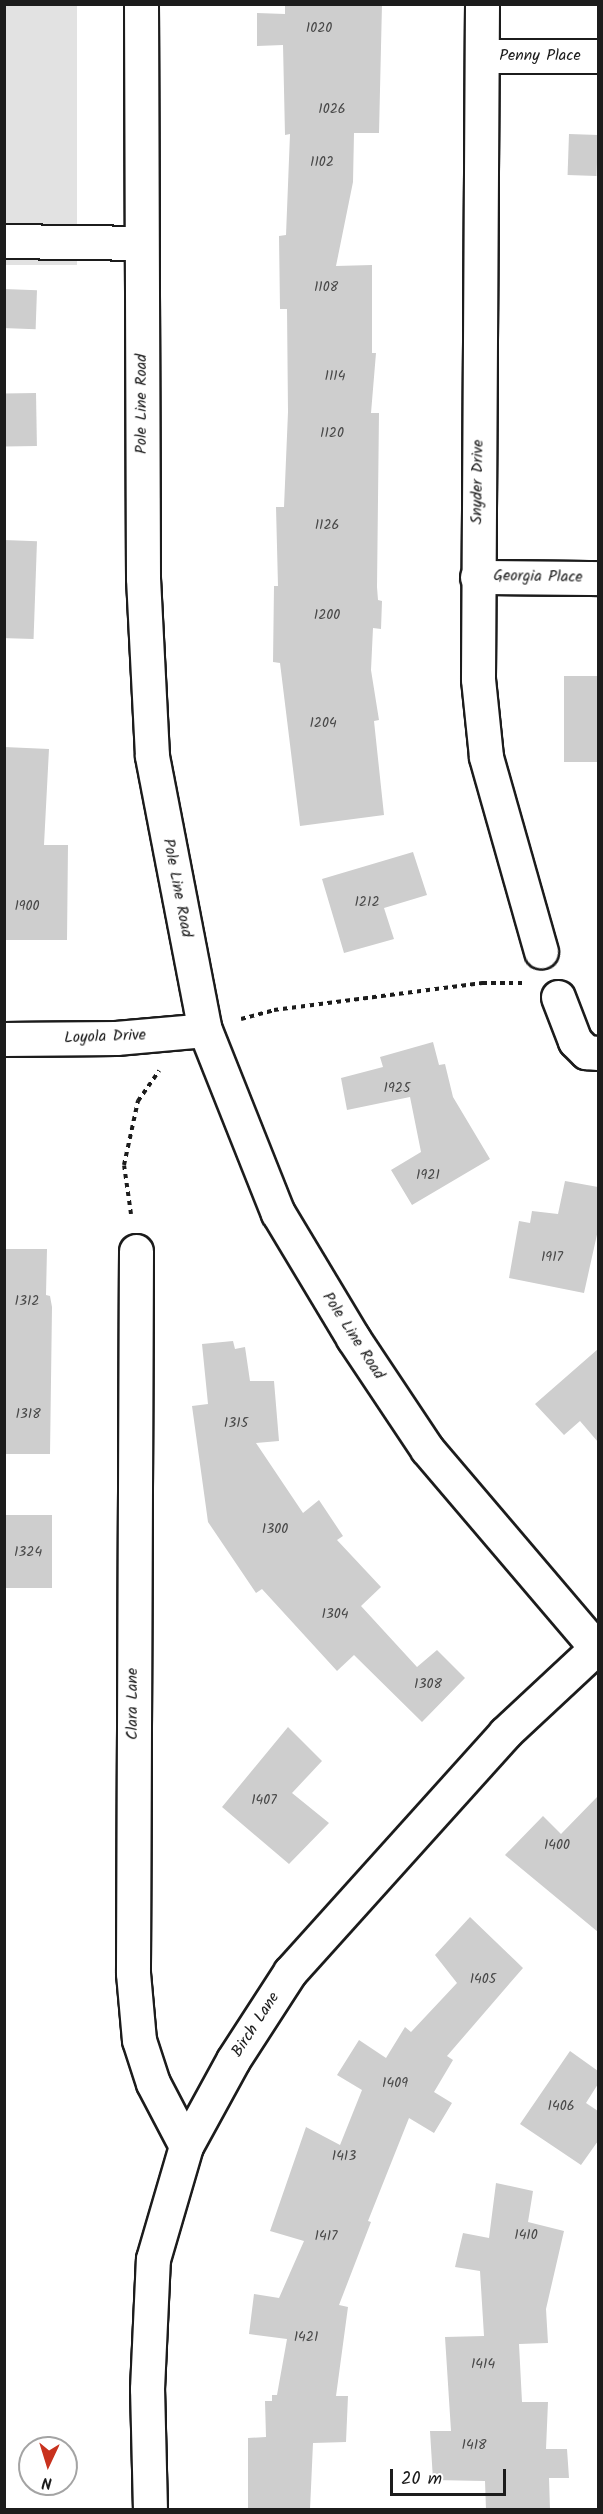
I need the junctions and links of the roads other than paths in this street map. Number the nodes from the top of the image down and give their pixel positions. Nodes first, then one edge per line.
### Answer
1 (141, 4) edge
2 (482, 4) edge
3 (482, 56) junction
4 (598, 56) edge
5 (4, 241) edge
6 (141, 243) junction
7 (477, 577) junction
8 (598, 578) edge
9 (541, 951) dead end
10 (558, 997) dead end
11 (205, 1029) junction
12 (4, 1039) edge
13 (598, 1053) edge
14 (136, 1251) road end
15 (597, 1649) edge
16 (186, 2146) junction
17 (150, 2510) edge

1 - 6 street, Pole Line Road
2 - 3 street, Snyder Drive
3 - 4 street, Penny Place
3 - 7 street, Snyder Drive
5 - 6 street
6 - 11 street, Pole Line Road
7 - 8 street, Georgia Place
7 - 9 street, Snyder Drive
10 - 13 street
11 - 12 street, Loyola Drive
11 - 15 street, Pole Line Road
14 - 16 street, Clara Lane
15 - 16 street, Birch Lane
16 - 17 street, Birch Lane

